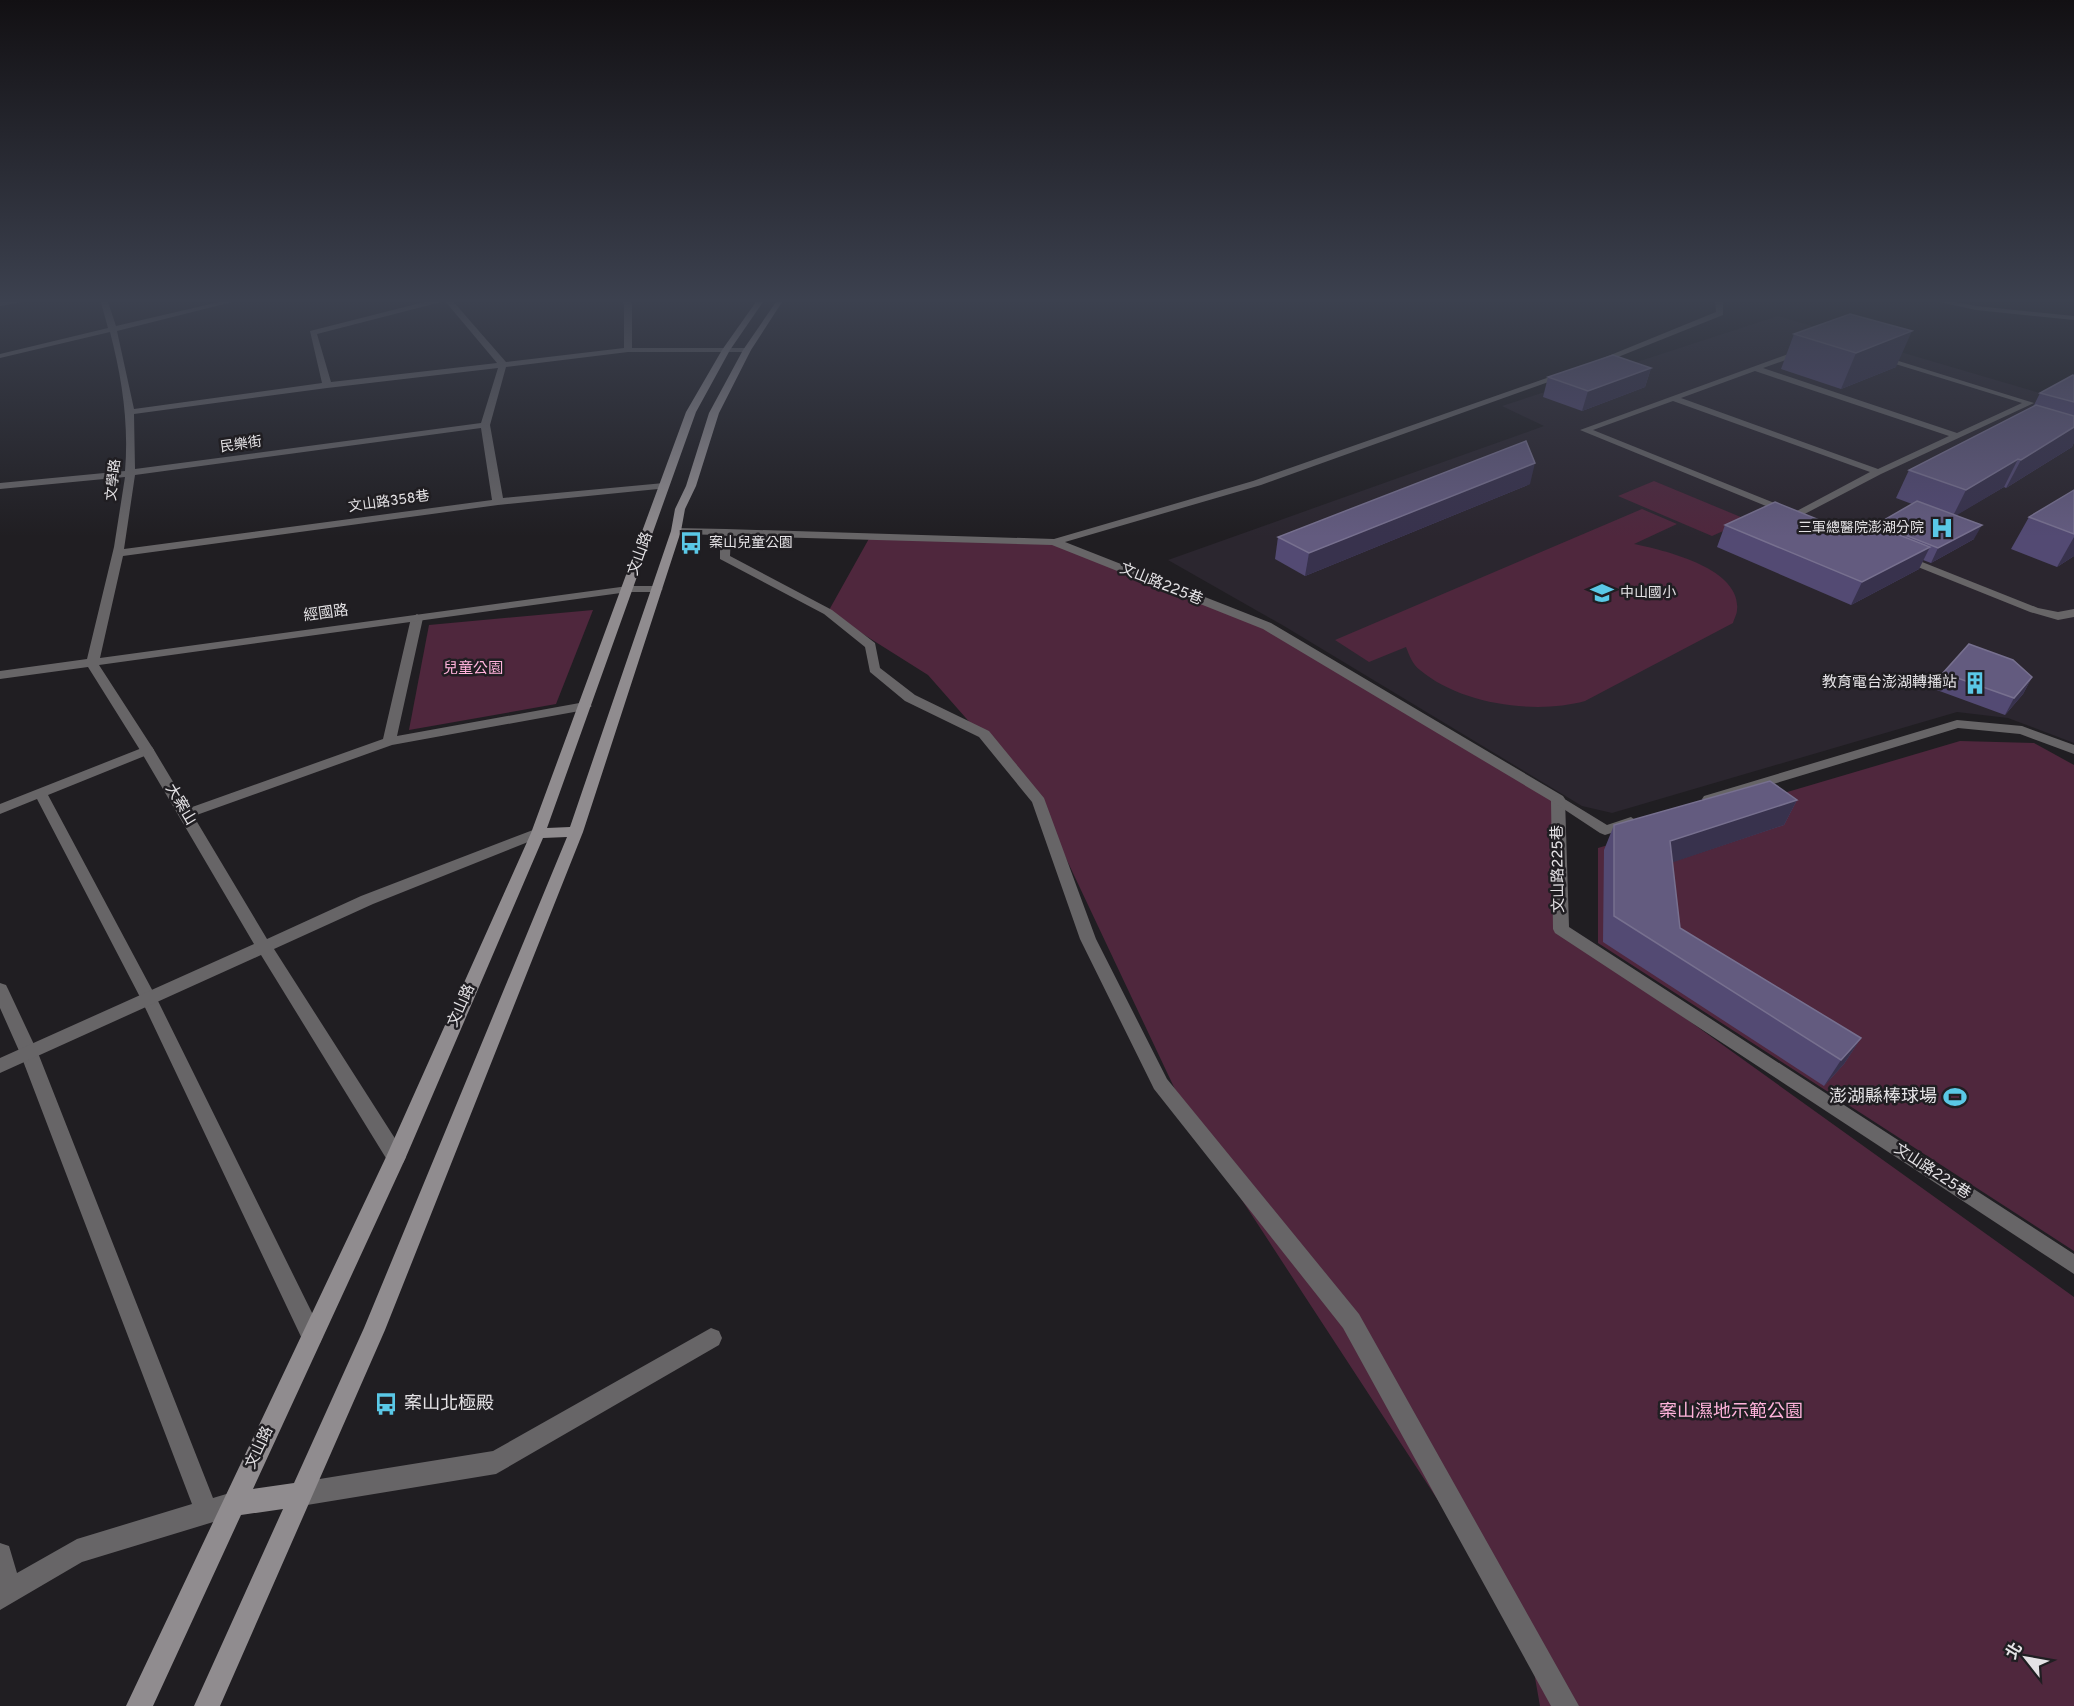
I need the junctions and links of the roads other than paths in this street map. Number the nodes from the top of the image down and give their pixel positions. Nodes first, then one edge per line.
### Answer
1 (124, 379) edge
2 (325, 379) edge
3 (381, 379) edge
4 (499, 379) edge
5 (710, 379) edge
6 (732, 379) edge
7 (1555, 379) edge
8 (1726, 379) edge
9 (1787, 379) edge
10 (1951, 379) edge
11 (327, 385) junction
12 (1674, 398) junction
13 (130, 412) junction
14 (1996, 419) junction
15 (2007, 422) edge
16 (485, 425) junction
17 (1958, 436) junction
18 (1878, 472) junction
19 (130, 473) junction
20 (0, 486) edge
21 (664, 486) junction
22 (498, 502) junction
23 (676, 531) junction
24 (726, 532) junction
25 (1054, 542) junction
26 (118, 553) junction
27 (1894, 554) edge
28 (628, 589) junction
29 (657, 589) junction
30 (2074, 613) edge
31 (417, 618) junction
32 (92, 664) junction
33 (0, 675) edge
34 (585, 706) junction
35 (389, 741) junction
36 (147, 750) junction
37 (2074, 750) edge
38 (41, 794) junction
39 (1558, 799) junction
40 (1695, 803) edge
41 (0, 809) edge
42 (186, 814) junction
43 (1650, 817) edge
44 (576, 832) junction
45 (538, 833) junction
46 (264, 947) junction
47 (0, 989) edge
48 (149, 999) junction
49 (29, 1053) junction
50 (0, 1066) edge
51 (396, 1157) junction
52 (2074, 1265) edge
53 (312, 1336) junction
54 (711, 1338) dead end
55 (301, 1494) junction
56 (233, 1504) junction
57 (207, 1512) junction
58 (0, 1555) edge
59 (5, 1594) edge
60 (139, 1706) edge
61 (207, 1706) edge
62 (1566, 1706) edge

1 - 13 street, 文學路
2 - 11 street
3 - 11 street
4 - 16 street
5 - 21 main road, 文山路
6 - 23 main road, 文山路
7 - 25 street, 文山路225巷
8 - 12 street
9 - 17 street
10 - 14 street
11 - 13 street
12 - 18 street
12 - 18 street
13 - 19 street, 文學路
14 - 15 street
14 - 17 street
16 - 19 street, 民樂街
16 - 22 street
17 - 18 street
19 - 20 street, 民樂街
19 - 26 street, 文學路
21 - 22 street, 文山路358巷
21 - 28 main road, 文山路
22 - 26 street, 文山路358巷
23 - 24 street, 文山路225巷
23 - 29 main road, 文山路
24 - 25 street, 文山路225巷
24 - 62 street
25 - 39 street, 文山路225巷
26 - 32 street, 文學路
27 - 30 street
28 - 29 street, 經國路
28 - 31 street, 經國路
28 - 34 main road, 文山路
29 - 44 main road, 文山路
31 - 32 street, 經國路
31 - 35 street
32 - 33 street, 經國路
32 - 36 street, 大案山
34 - 35 street
34 - 45 main road, 文山路
35 - 42 street
36 - 38 street
36 - 42 street, 大案山
37 - 40 street
38 - 41 street
38 - 48 street
39 - 43 street
39 - 52 street, 文山路225巷
42 - 46 street, 大案山
44 - 45 main road
44 - 55 main road, 文山路
45 - 46 street
45 - 51 main road, 文山路
46 - 48 street
46 - 51 street, 大案山
47 - 49 street
48 - 49 street
48 - 53 street
49 - 50 street
49 - 57 street
51 - 53 main road, 文山路
53 - 56 main road, 文山路
54 - 55 street
55 - 56 main road
55 - 61 main road, 文山路
56 - 57 street
56 - 60 main road, 文山路
57 - 59 street
58 - 59 street

